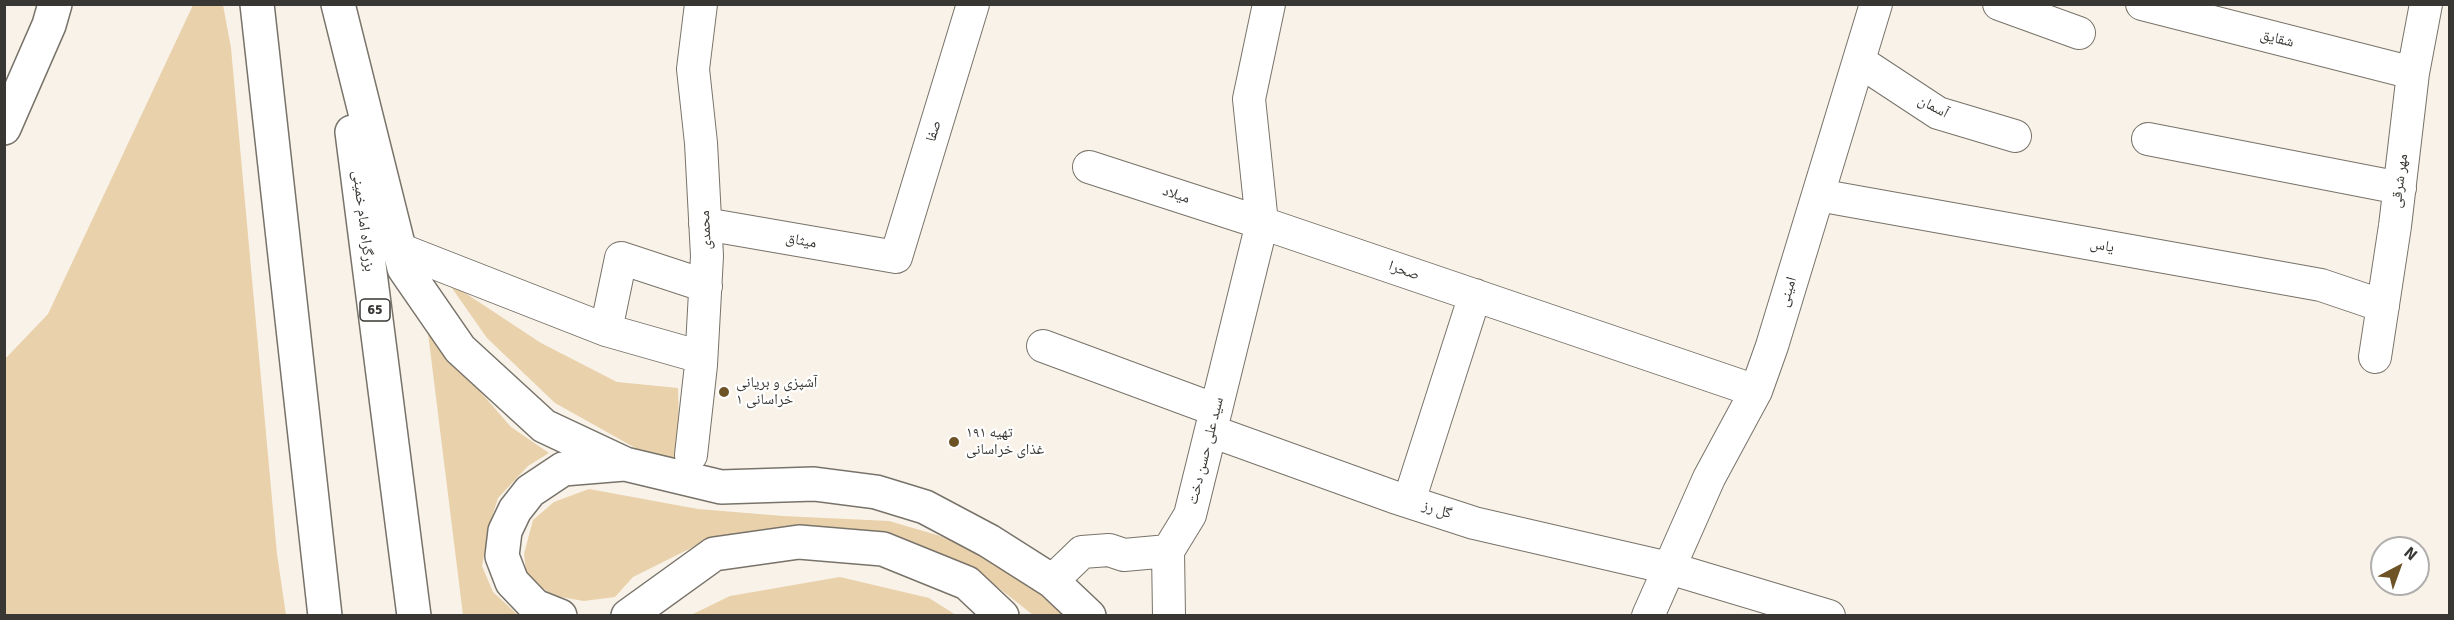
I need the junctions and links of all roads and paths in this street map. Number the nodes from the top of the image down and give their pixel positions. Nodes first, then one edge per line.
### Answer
1 (55, 4) edge
2 (257, 4) edge
3 (337, 4) edge
4 (701, 4) edge
5 (973, 4) edge
6 (1269, 4) edge
7 (1876, 4) edge
8 (1999, 4) edge
9 (2142, 4) edge
10 (2426, 4) edge
11 (2079, 33) dead end
12 (1858, 61) junction
13 (2413, 73) junction
14 (4, 128) edge
15 (2014, 136) dead end
16 (2148, 139) dead end
17 (1089, 167) dead end
18 (2400, 188) junction
19 (1818, 195) junction
20 (1262, 223) junction
21 (705, 224) junction
22 (399, 249) junction
23 (896, 257) joint
24 (706, 286) junction
25 (1476, 295) junction
26 (2383, 306) junction
27 (606, 330) junction
28 (1043, 346) dead end
29 (701, 357) junction
30 (2375, 357) dead end
31 (1756, 391) junction
32 (1214, 420) junction
33 (691, 455) dead end
34 (625, 464) junction
35 (1408, 501) junction
36 (1168, 551) junction
37 (1669, 568) junction
38 (1052, 581) junction
39 (326, 615) edge
40 (414, 615) edge
41 (560, 615) edge
42 (623, 615) edge
43 (1002, 615) edge
44 (1089, 615) edge
45 (1169, 615) edge
46 (1648, 615) edge
47 (1829, 615) edge

1 - 14 highway
2 - 39 highway
3 - 22 highway
3 - 40 highway, بزرگراه امام خمینی / 65
4 - 21 street, محمدی
5 - 23 street, صفا
6 - 20 street
7 - 12 street, امینی
8 - 11 street
9 - 13 street, شقایق
10 - 13 street, مهر شرقی
12 - 15 street, آسمان
12 - 19 street, امینی
13 - 18 street, مهر شرقی
16 - 18 street
17 - 20 street, میلاد
18 - 26 street, مهر شرقی
19 - 26 street, یاس
19 - 31 street, امینی
20 - 25 street, صحرا
20 - 32 street, سید علی حسن دخت
21 - 23 street, میثاق
21 - 24 street, محمدی
22 - 27 street
22 - 34 highway
24 - 27 street
24 - 29 street, محمدی
25 - 31 street, صحرا
25 - 35 street
26 - 30 street, مهر شرقی
27 - 29 street
28 - 32 street
29 - 33 street, محمدی
31 - 37 street, امینی
32 - 35 street, گل رز
32 - 36 street, سید علی حسن دخت
34 - 38 highway
34 - 41 highway
35 - 37 street, گل رز
36 - 38 street
36 - 45 street
37 - 46 street, امینی
37 - 47 street, گل رز
38 - 44 highway
42 - 43 highway

